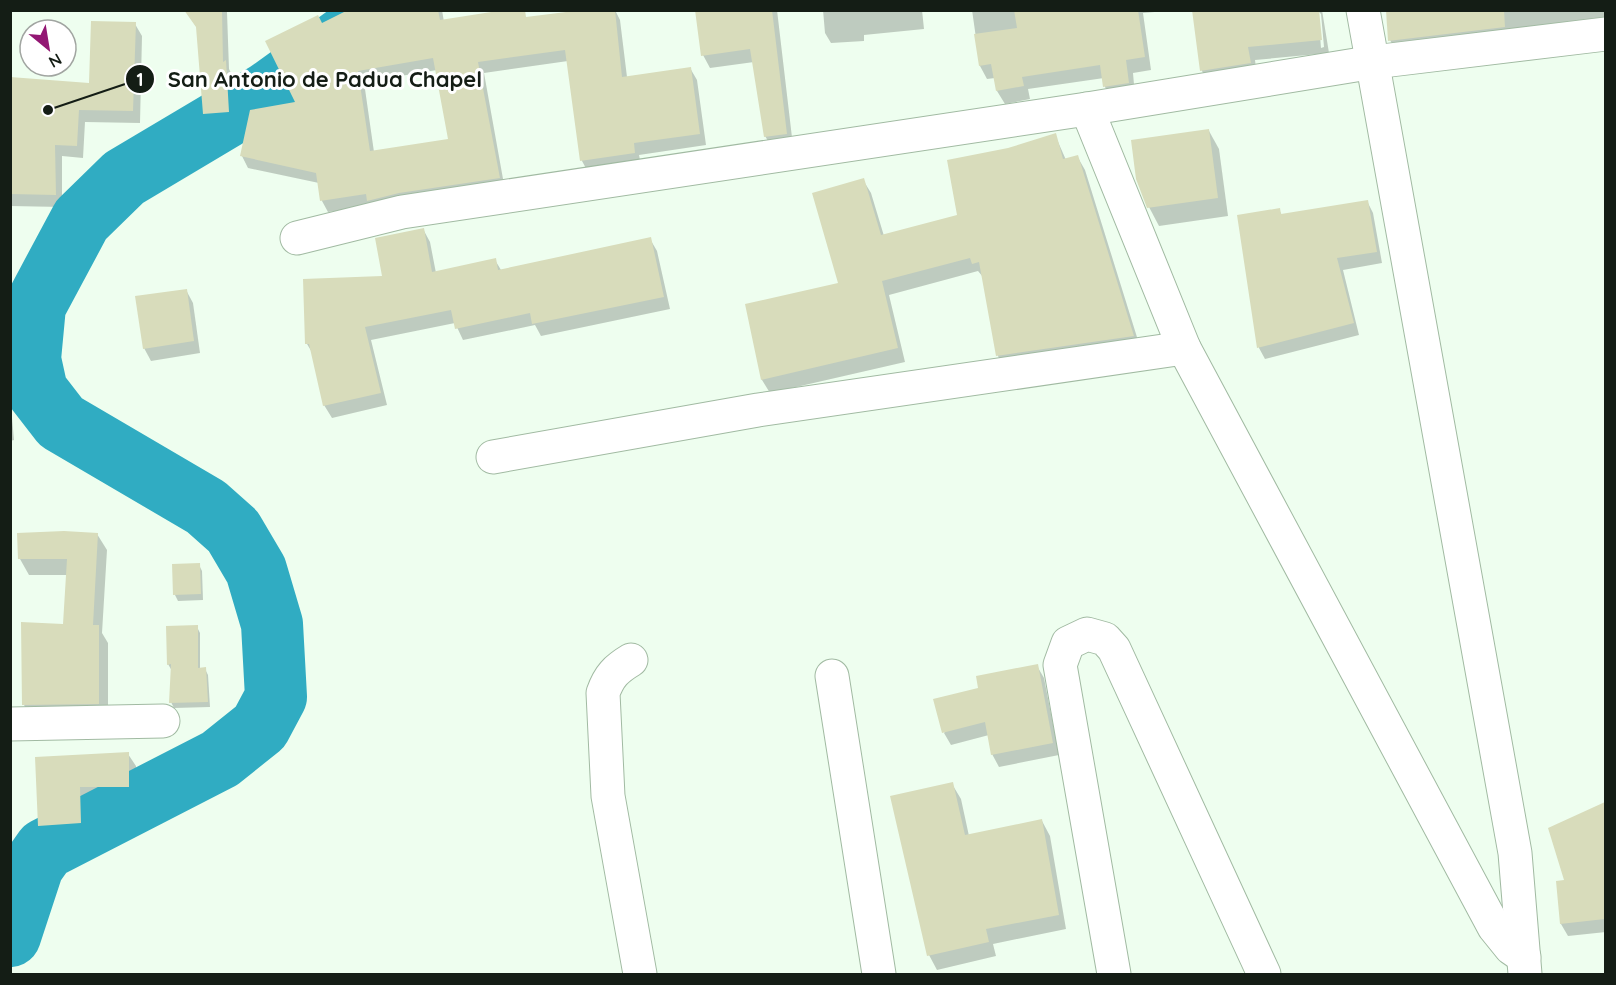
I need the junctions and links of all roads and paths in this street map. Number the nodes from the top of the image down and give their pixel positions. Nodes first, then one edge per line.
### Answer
1 (1363, 10) edge
2 (1605, 34) edge
3 (1374, 62) junction
4 (1087, 109) junction
5 (297, 238) dead end
6 (1184, 348) junction
7 (493, 457) dead end
8 (631, 660) dead end
9 (832, 676) dead end
10 (163, 721) dead end
11 (10, 724) edge
12 (1524, 966) edge
13 (640, 975) edge
14 (879, 975) edge
15 (1114, 975) edge
16 (1264, 975) edge

1 - 3 street
2 - 3 street
3 - 4 street
3 - 12 street
4 - 5 street
4 - 6 street
6 - 7 street
6 - 12 street
8 - 13 street
9 - 14 street
10 - 11 street
15 - 16 street

